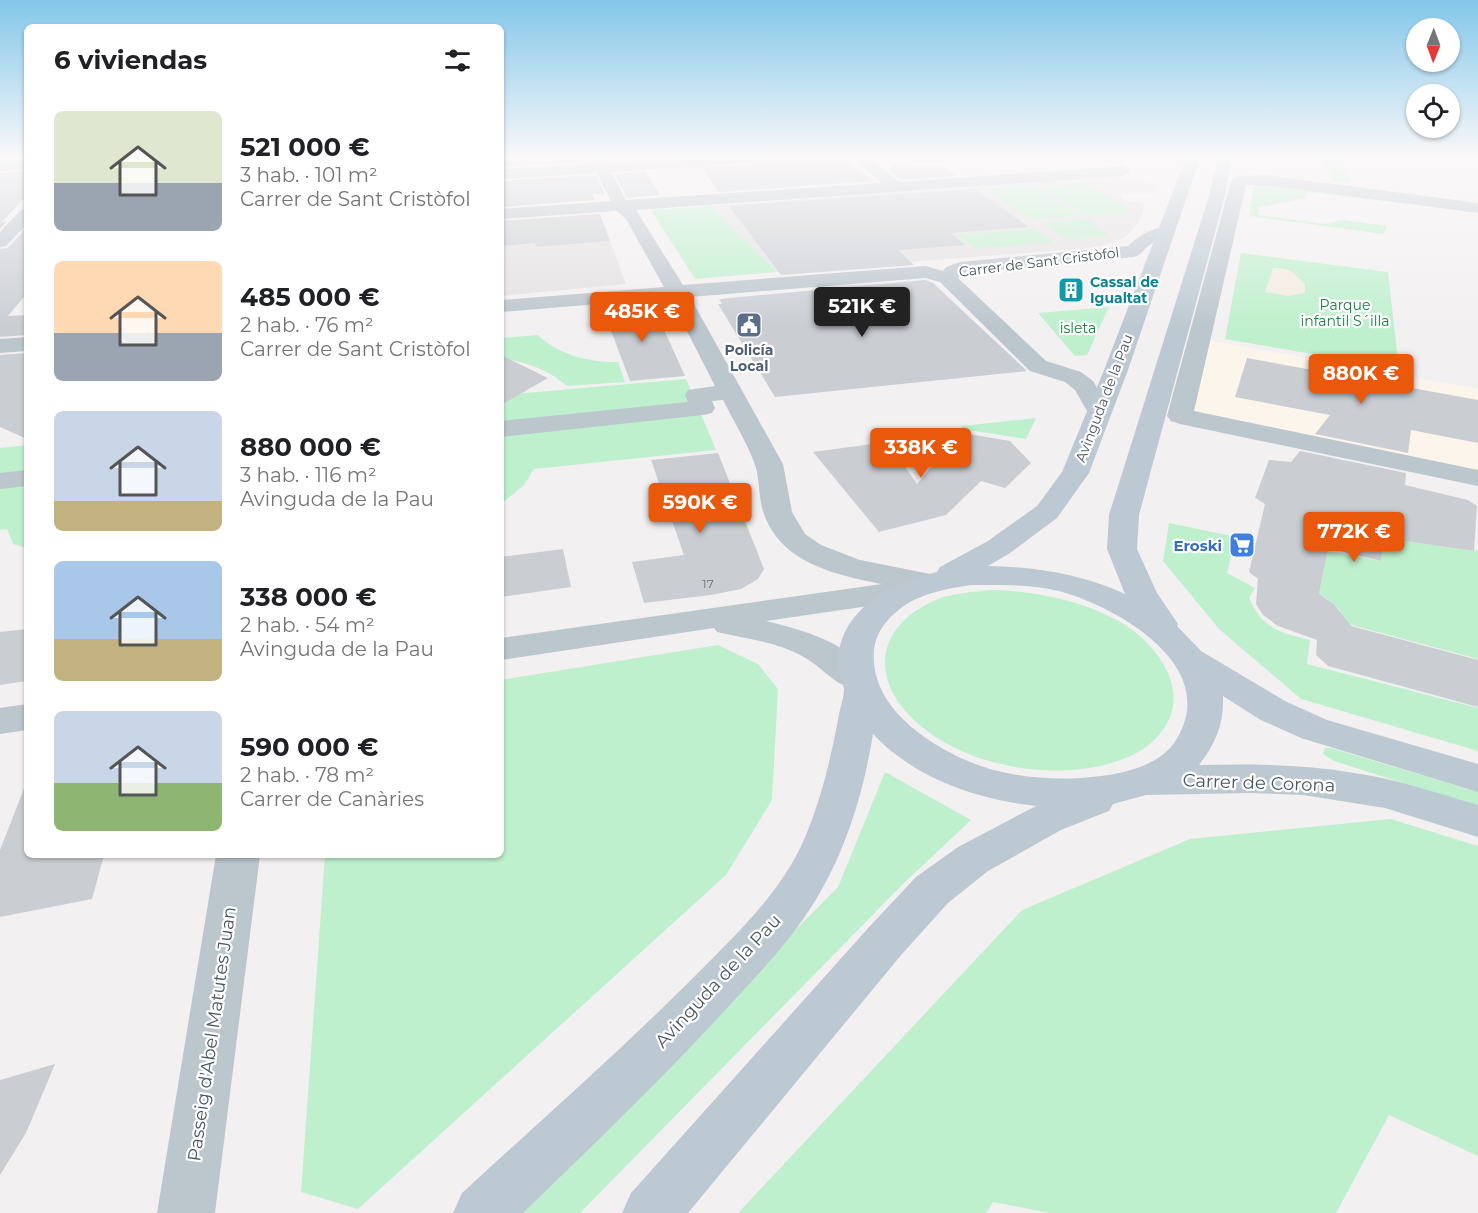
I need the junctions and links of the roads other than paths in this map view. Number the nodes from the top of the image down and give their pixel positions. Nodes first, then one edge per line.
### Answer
1 (631, 215) edge
2 (1172, 215) edge
3 (1212, 215) edge
4 (1231, 215) edge
5 (24, 217) edge
6 (1166, 232) junction
7 (0, 242) edge
8 (954, 273) junction
9 (677, 291) junction
10 (504, 306) edge
11 (24, 344) edge
12 (0, 346) edge
13 (732, 392) junction
14 (1099, 411) junction
15 (504, 429) edge
16 (24, 478) edge
17 (1478, 478) edge
18 (0, 481) edge
19 (926, 585) junction
20 (698, 620) junction
21 (1179, 647) junction
22 (504, 649) edge
23 (859, 686) junction
24 (24, 717) edge
25 (0, 720) edge
26 (1478, 778) edge
27 (1136, 784) junction
28 (1478, 821) edge
29 (238, 858) edge
30 (186, 1213) edge
31 (482, 1213) edge
32 (651, 1213) edge

1 - 9 street
2 - 6 main road, Avinguda de la Pau
3 - 21 main road
4 - 17 street
5 - 7 street
6 - 8 street, Carrer de Sant Cristòfol
6 - 14 main road, Avinguda de la Pau
8 - 9 street, Carrer de Sant Cristòfol
8 - 14 street, Carrer de Sant Cristòfol
9 - 10 street, Carrer de Sant Cristòfol
9 - 13 street
11 - 12 street
13 - 15 street
13 - 19 street
14 - 19 main road, Avinguda de la Pau
16 - 18 street
19 - 20 street
19 - 21 main road
19 - 23 main road, Avinguda de la Pau
20 - 22 street
20 - 23 street
21 - 26 main road
21 - 27 main road
23 - 27 main road
23 - 31 main road, Avinguda de la Pau
24 - 25 street
27 - 28 main road, Carrer de Corona
27 - 32 main road
29 - 30 street, Passeig d'Abel Matutes Juan

